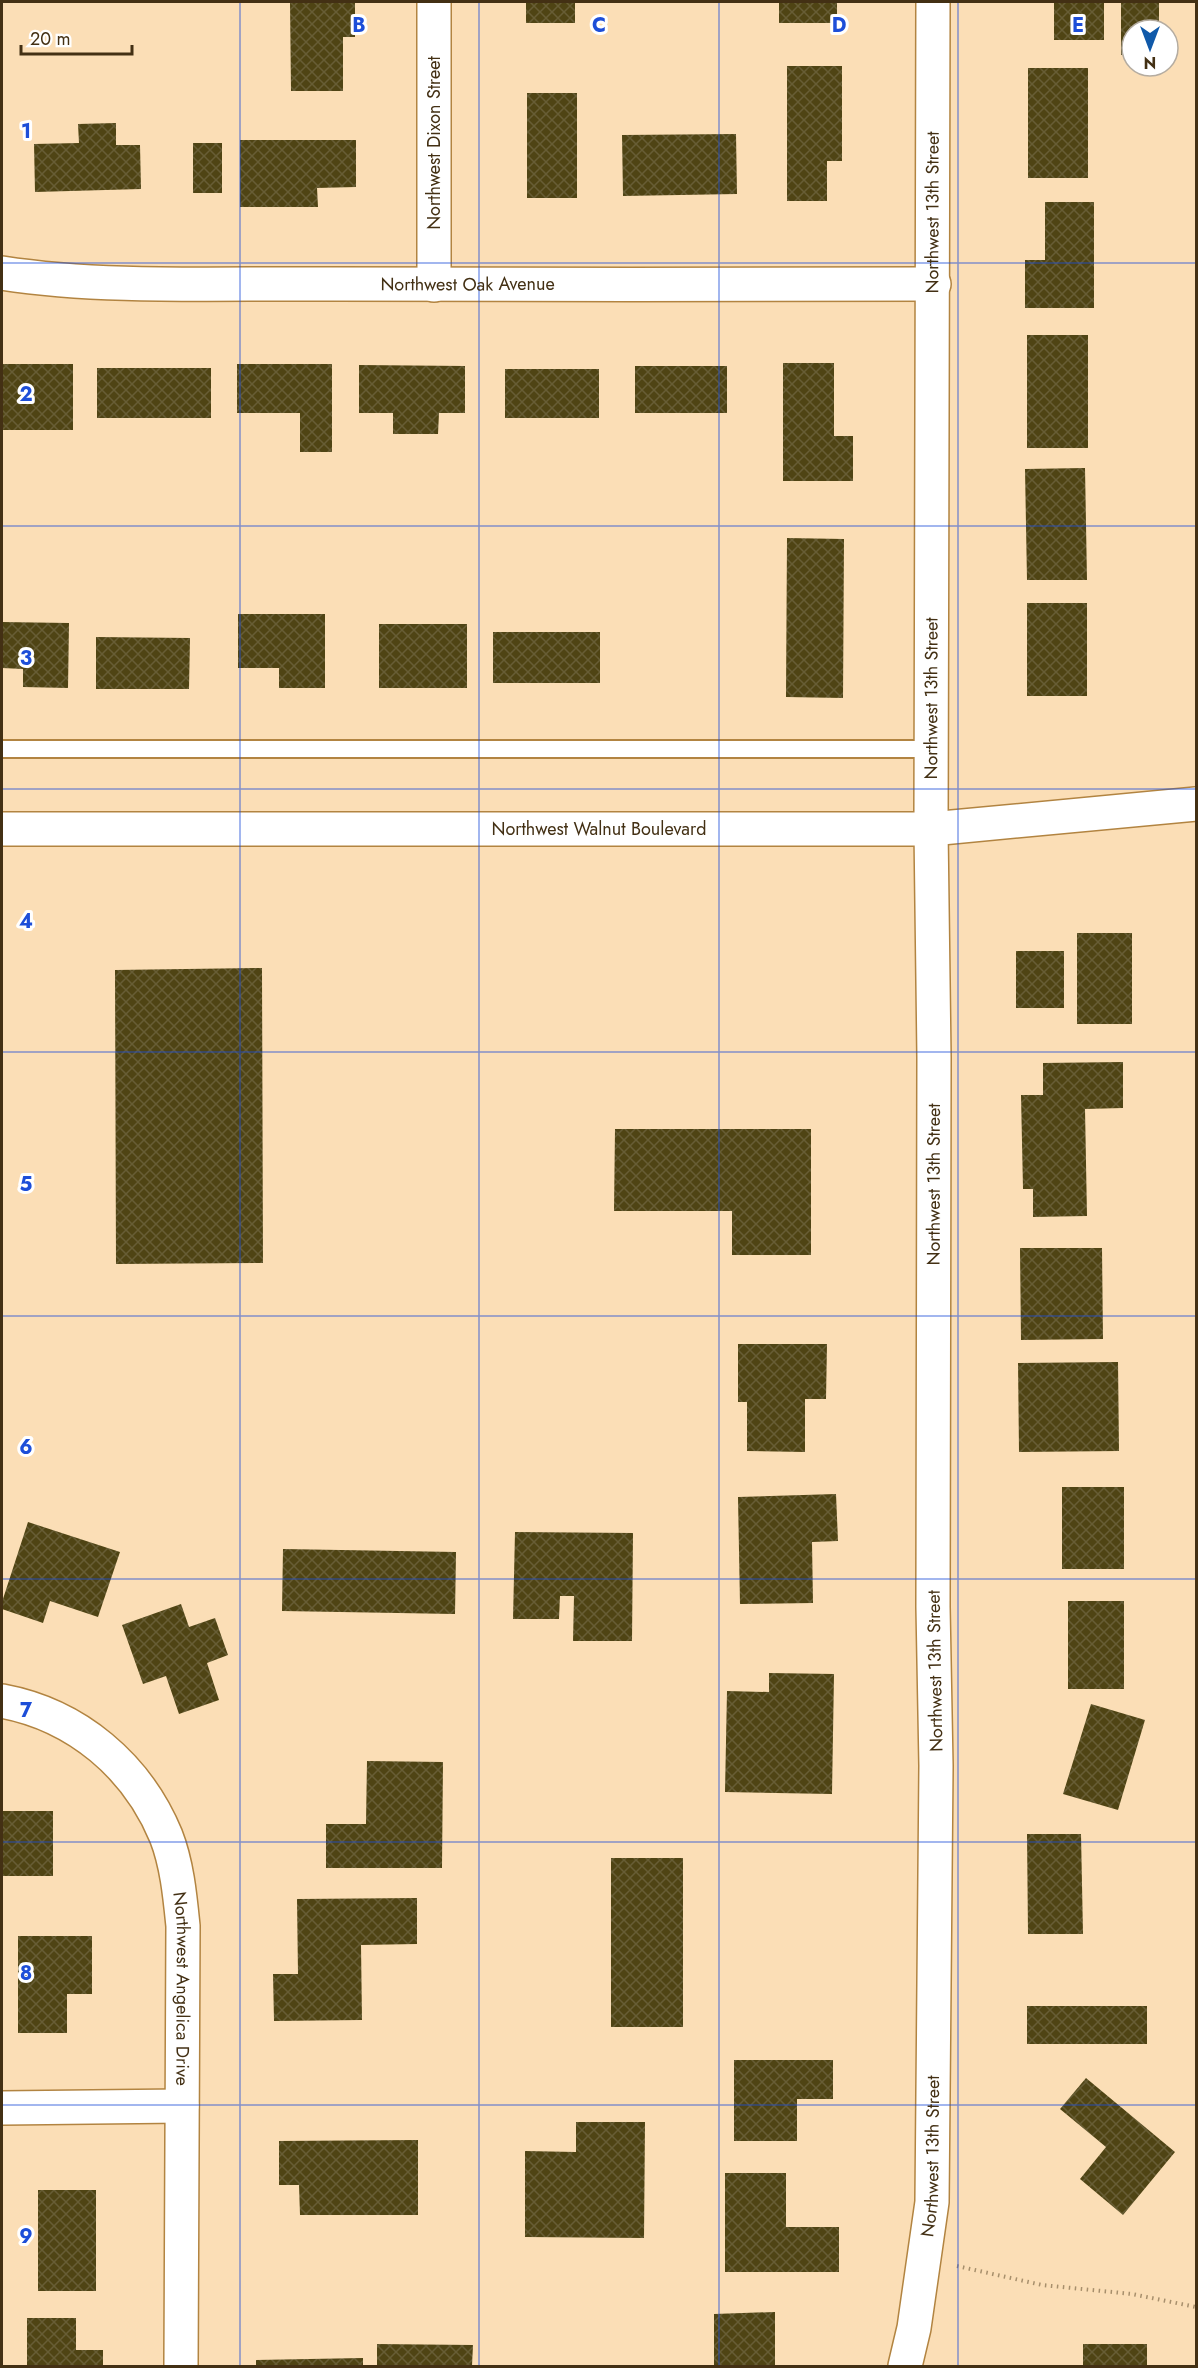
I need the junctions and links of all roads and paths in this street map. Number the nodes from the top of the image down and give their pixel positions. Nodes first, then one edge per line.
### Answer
1 (434, 2) edge
2 (933, 2) edge
3 (2, 273) edge
4 (934, 284) junction
5 (434, 285) junction
6 (2, 749) edge
7 (932, 749) junction
8 (1197, 804) edge
9 (2, 829) edge
10 (931, 829) junction
11 (2, 1701) edge
12 (182, 2106) junction
13 (2, 2108) edge
14 (924, 2258) junction
15 (1197, 2307) edge
16 (181, 2367) edge
17 (905, 2367) edge

1 - 5 street, Northwest Dixon Street
2 - 4 street, Northwest 13th Street
3 - 5 street, Northwest Oak Avenue
4 - 5 street, Northwest Oak Avenue
4 - 7 street, Northwest 13th Street
6 - 7 lane
7 - 10 street, Northwest 13th Street
8 - 10 street, Northwest Walnut Boulevard
9 - 10 street, Northwest Walnut Boulevard
10 - 14 street, Northwest 13th Street
11 - 12 street, Northwest Angelica Drive
12 - 13 street
12 - 16 street, Northwest Angelica Drive
14 - 15 path
14 - 17 street, Northwest 13th Street

